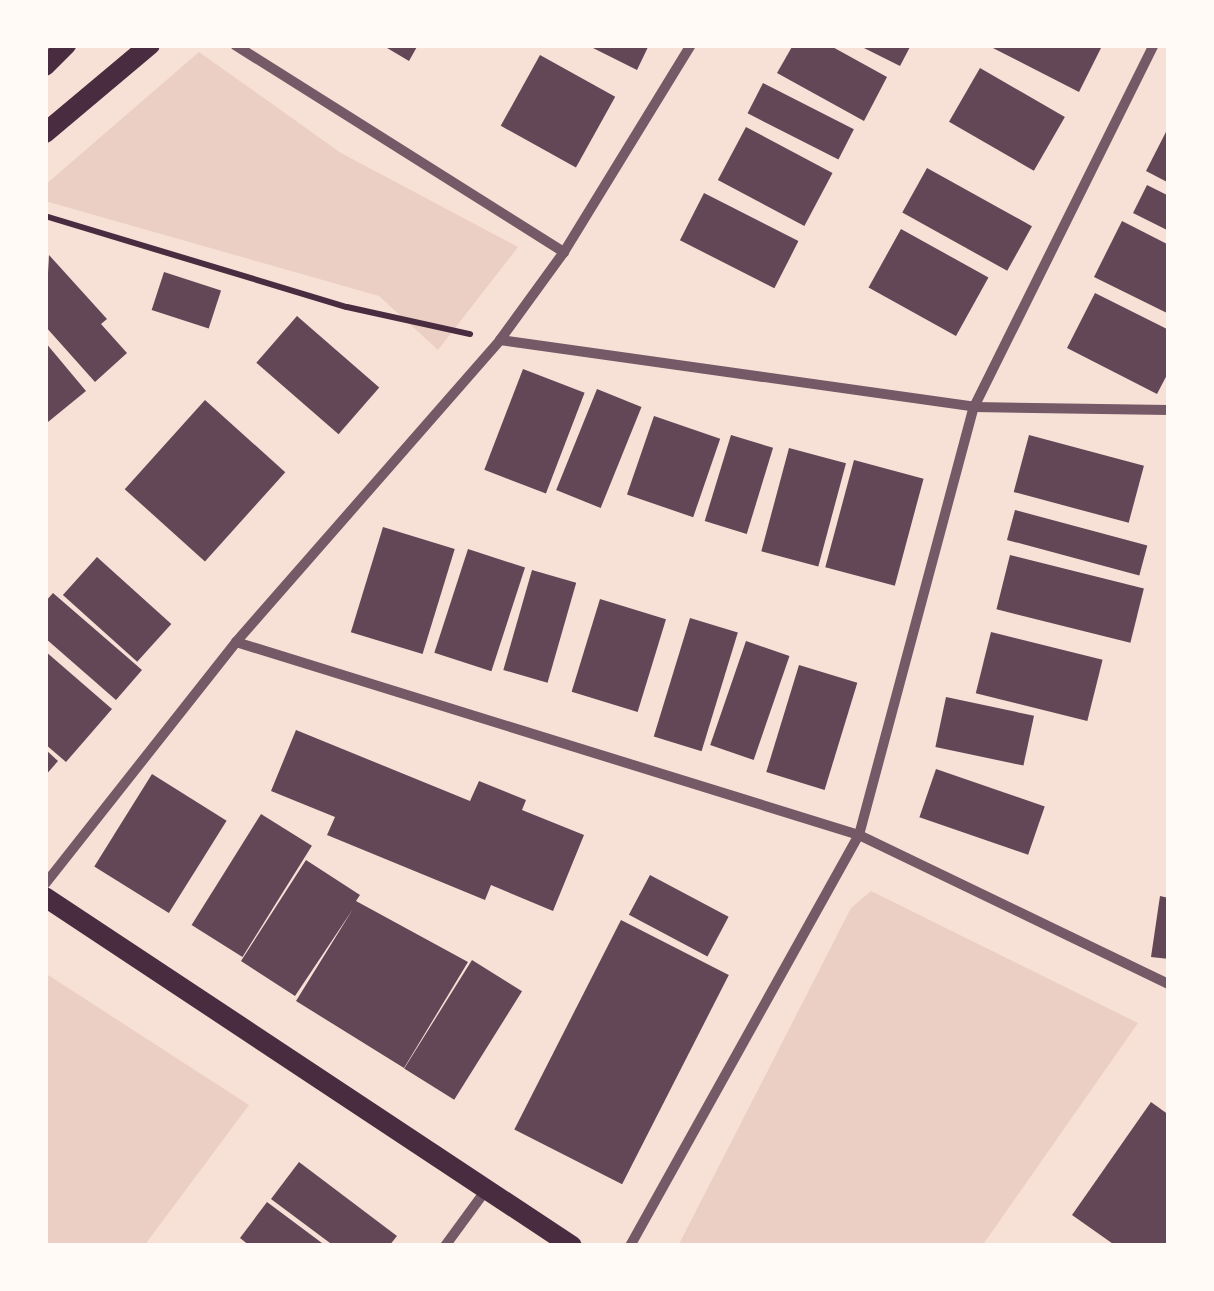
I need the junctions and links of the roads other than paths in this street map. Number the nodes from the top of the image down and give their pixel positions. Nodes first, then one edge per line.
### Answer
1 (66, 45) edge
2 (150, 45) edge
3 (235, 45) edge
4 (691, 45) edge
5 (1154, 45) edge
6 (45, 66) edge
7 (45, 133) edge
8 (564, 252) junction
9 (500, 340) junction
10 (974, 407) junction
11 (1169, 410) edge
12 (236, 642) junction
13 (859, 835) junction
14 (45, 884) edge
15 (45, 897) edge
16 (1169, 984) edge
17 (486, 1189) junction
18 (446, 1246) edge
19 (572, 1246) edge
20 (630, 1246) edge

1 - 6 main road
2 - 7 main road
3 - 8 street
4 - 8 street
5 - 10 street
8 - 9 street
9 - 10 street
9 - 12 street
10 - 11 street
10 - 13 street
12 - 13 street
12 - 14 street
13 - 16 street
13 - 20 street
15 - 17 main road
17 - 18 street
17 - 19 main road

